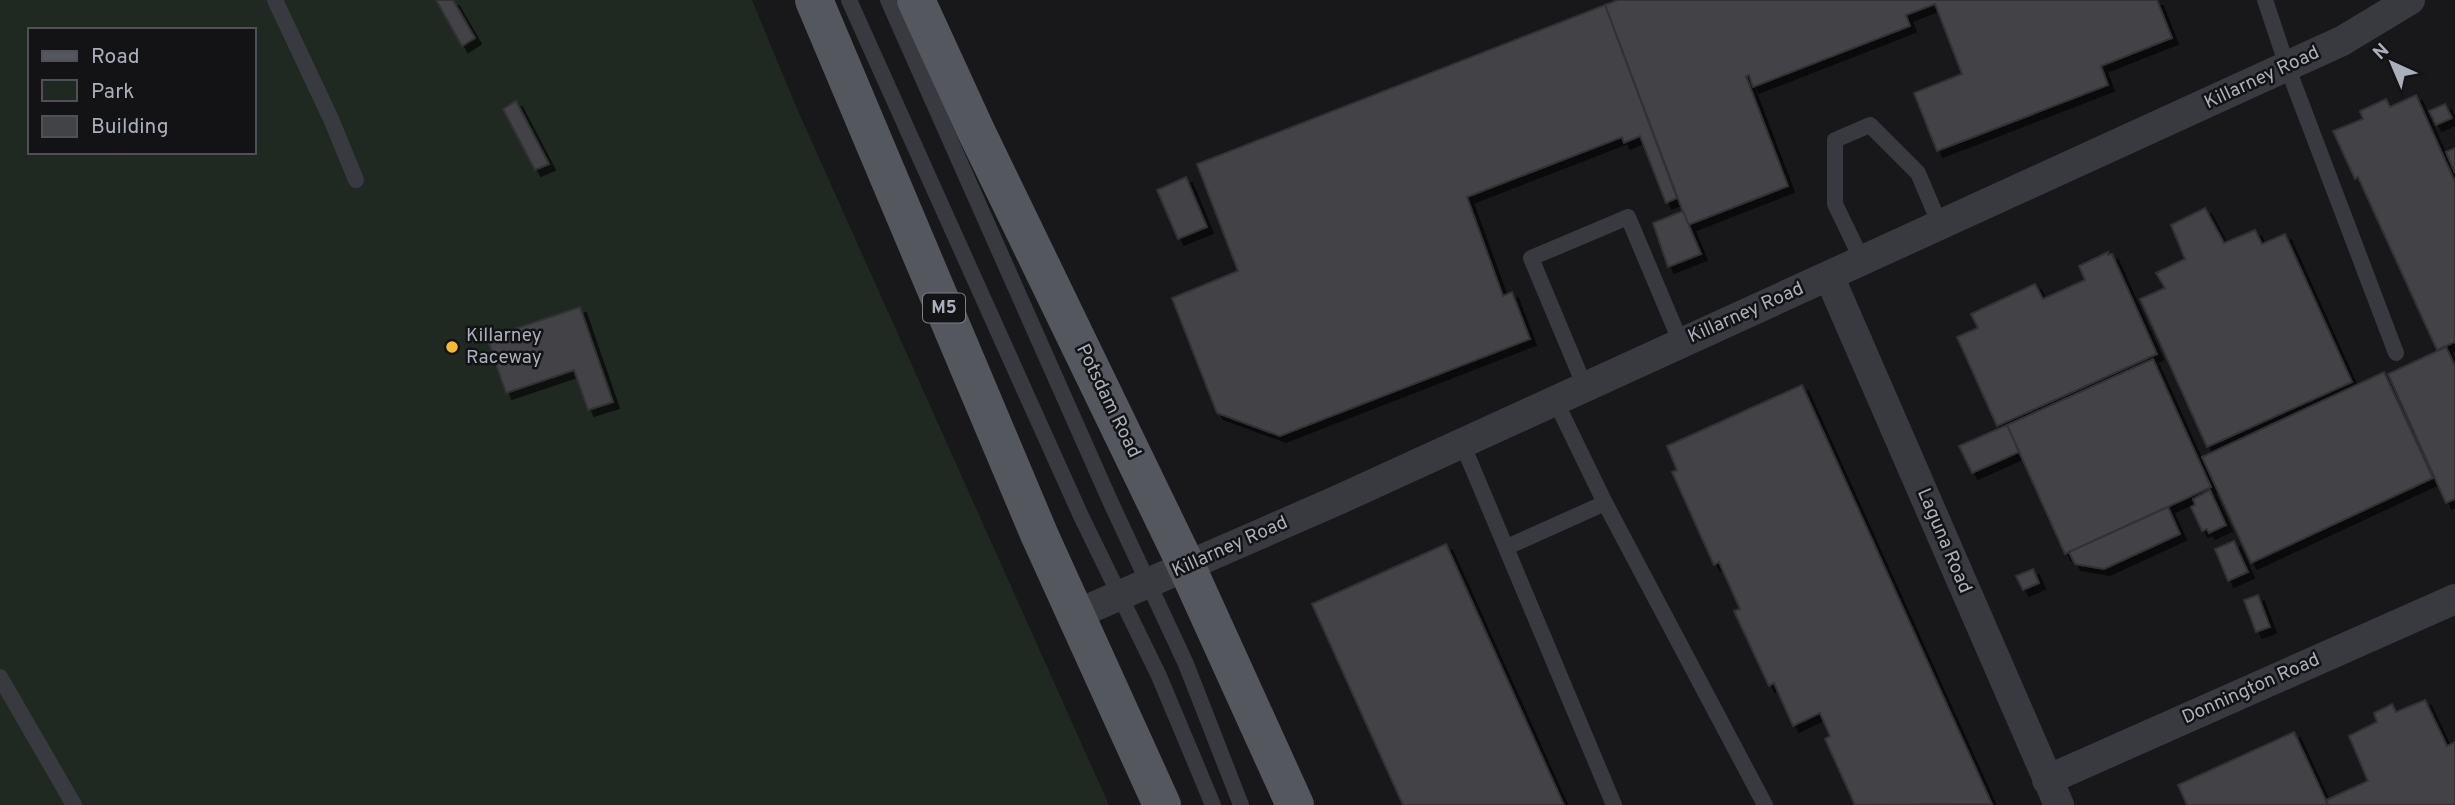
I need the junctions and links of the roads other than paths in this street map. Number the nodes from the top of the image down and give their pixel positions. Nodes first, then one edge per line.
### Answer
1 (275, 0) edge
2 (814, 0) edge
3 (849, 0) edge
4 (888, 0) edge
5 (916, 0) edge
6 (2265, 0) edge
7 (2410, 0) edge
8 (2287, 66) junction
9 (356, 180) dead end
10 (1940, 225) junction
11 (1862, 260) junction
12 (1829, 276) junction
13 (1681, 343) junction
14 (2396, 353) dead end
15 (1585, 387) junction
16 (1555, 400) junction
17 (1462, 443) junction
18 (1605, 503) junction
19 (1507, 548) junction
20 (1186, 565) junction
21 (1149, 583) junction
22 (1119, 596) junction
23 (2455, 599) edge
24 (1077, 614) junction
25 (0, 677) edge
26 (2053, 793) edge
27 (74, 805) edge
28 (1162, 805) edge
29 (1213, 805) edge
30 (1241, 805) edge
31 (1295, 805) edge
32 (1614, 805) edge
33 (1765, 805) edge

1 - 9 lane
2 - 24 main road, M5
3 - 22 lane
4 - 21 lane
5 - 20 main road, Potsdam Road
6 - 8 lane
7 - 8 street, Killarney Road
8 - 10 street, Killarney Road
8 - 14 lane
10 - 11 street, Killarney Road
10 - 11 lane
11 - 12 street, Killarney Road
12 - 13 street, Killarney Road
12 - 26 street, Laguna Road
13 - 15 street, Killarney Road
13 - 15 lane
15 - 16 street, Killarney Road
16 - 17 street, Killarney Road
16 - 18 lane
17 - 19 lane
17 - 20 street, Killarney Road
18 - 19 lane
18 - 33 lane
19 - 32 lane
20 - 21 street, Killarney Road
20 - 31 main road, Potsdam Road
21 - 22 street, Killarney Road
21 - 30 lane
22 - 24 street, Killarney Road
22 - 29 lane
23 - 26 street, Donnington Road
24 - 28 main road, M5
25 - 27 lane

